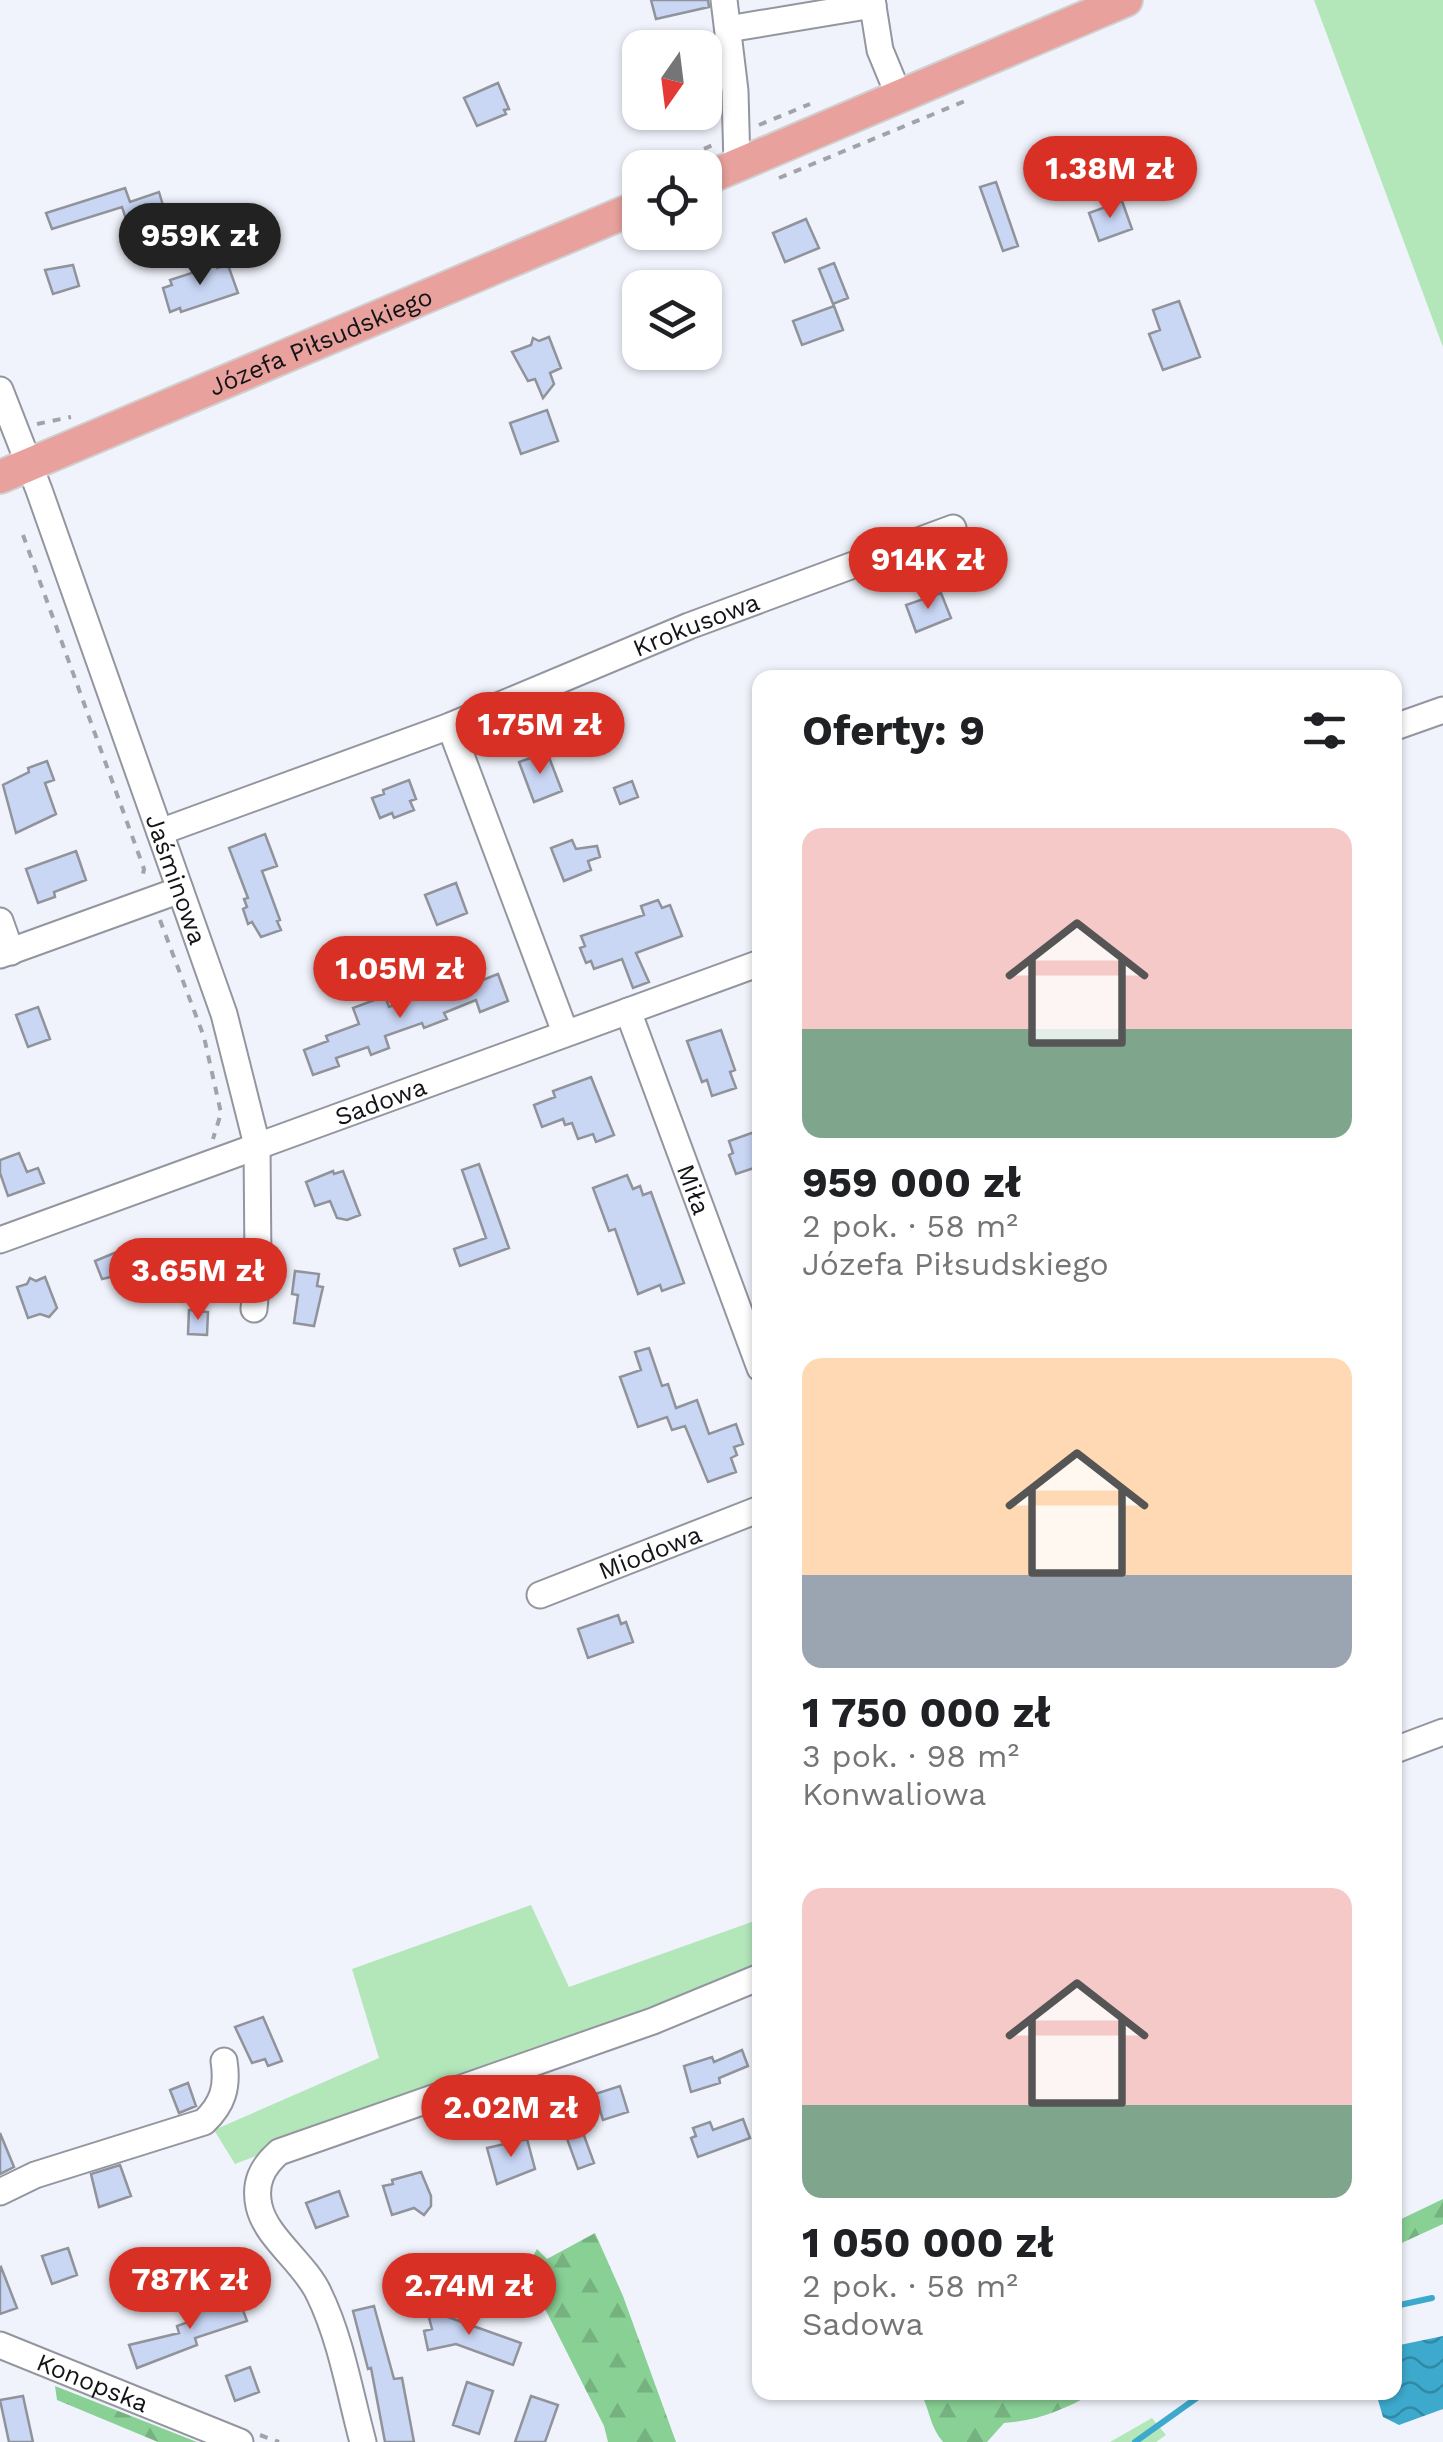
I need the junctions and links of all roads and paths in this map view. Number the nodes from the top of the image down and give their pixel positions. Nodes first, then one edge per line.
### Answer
1 (724, 0) edge
2 (1126, 0) edge
3 (872, 3) edge
4 (728, 30) junction
5 (899, 96) junction
6 (820, 100) dead end
7 (965, 102) dead end
8 (736, 150) junction
9 (722, 153) edge
10 (722, 163) edge
11 (766, 183) dead end
12 (622, 214) edge
13 (0, 390) edge
14 (14, 471) edge
15 (954, 528) dead end
16 (23, 535) dead end
17 (1443, 710) edge
18 (1402, 725) edge
19 (450, 726) junction
20 (160, 832) junction
21 (180, 890) junction
22 (150, 901) junction
23 (0, 921) edge
24 (5, 953) edge
25 (752, 966) edge
26 (628, 1011) junction
27 (566, 1032) junction
28 (257, 1145) junction
29 (218, 1159) junction
30 (0, 1240) edge
31 (254, 1309) dead end
32 (752, 1346) edge
33 (752, 1512) edge
34 (540, 1596) dead end
35 (1443, 1732) edge
36 (1402, 1747) edge
37 (752, 1980) edge
38 (224, 2061) dead end
39 (0, 2192) edge
40 (0, 2346) edge
41 (240, 2442) edge
42 (364, 2442) edge

1 - 4 street
2 - 5 main road
3 - 4 street
3 - 5 street
4 - 8 street
5 - 8 main road
6 - 8 path
7 - 11 path
8 - 9 path
8 - 10 main road
12 - 14 main road, Józefa Piłsudskiego
13 - 14 street, Jaśminowa
14 - 20 street, Jaśminowa
15 - 19 street, Krokusowa
16 - 22 path
17 - 18 street
19 - 20 street, Krokusowa
19 - 27 street
20 - 21 street, Jaśminowa
21 - 22 street
21 - 28 street, Jaśminowa
22 - 24 street
22 - 29 path
23 - 24 street
25 - 26 street, Sadowa
26 - 27 street, Sadowa
26 - 32 street, Miła
27 - 28 street, Sadowa
28 - 29 street, Sadowa
28 - 31 street, Jaśminowa
29 - 30 street, Sadowa
33 - 34 street, Miodowa
35 - 36 street
37 - 42 street
38 - 39 street
40 - 41 street, Konopska

